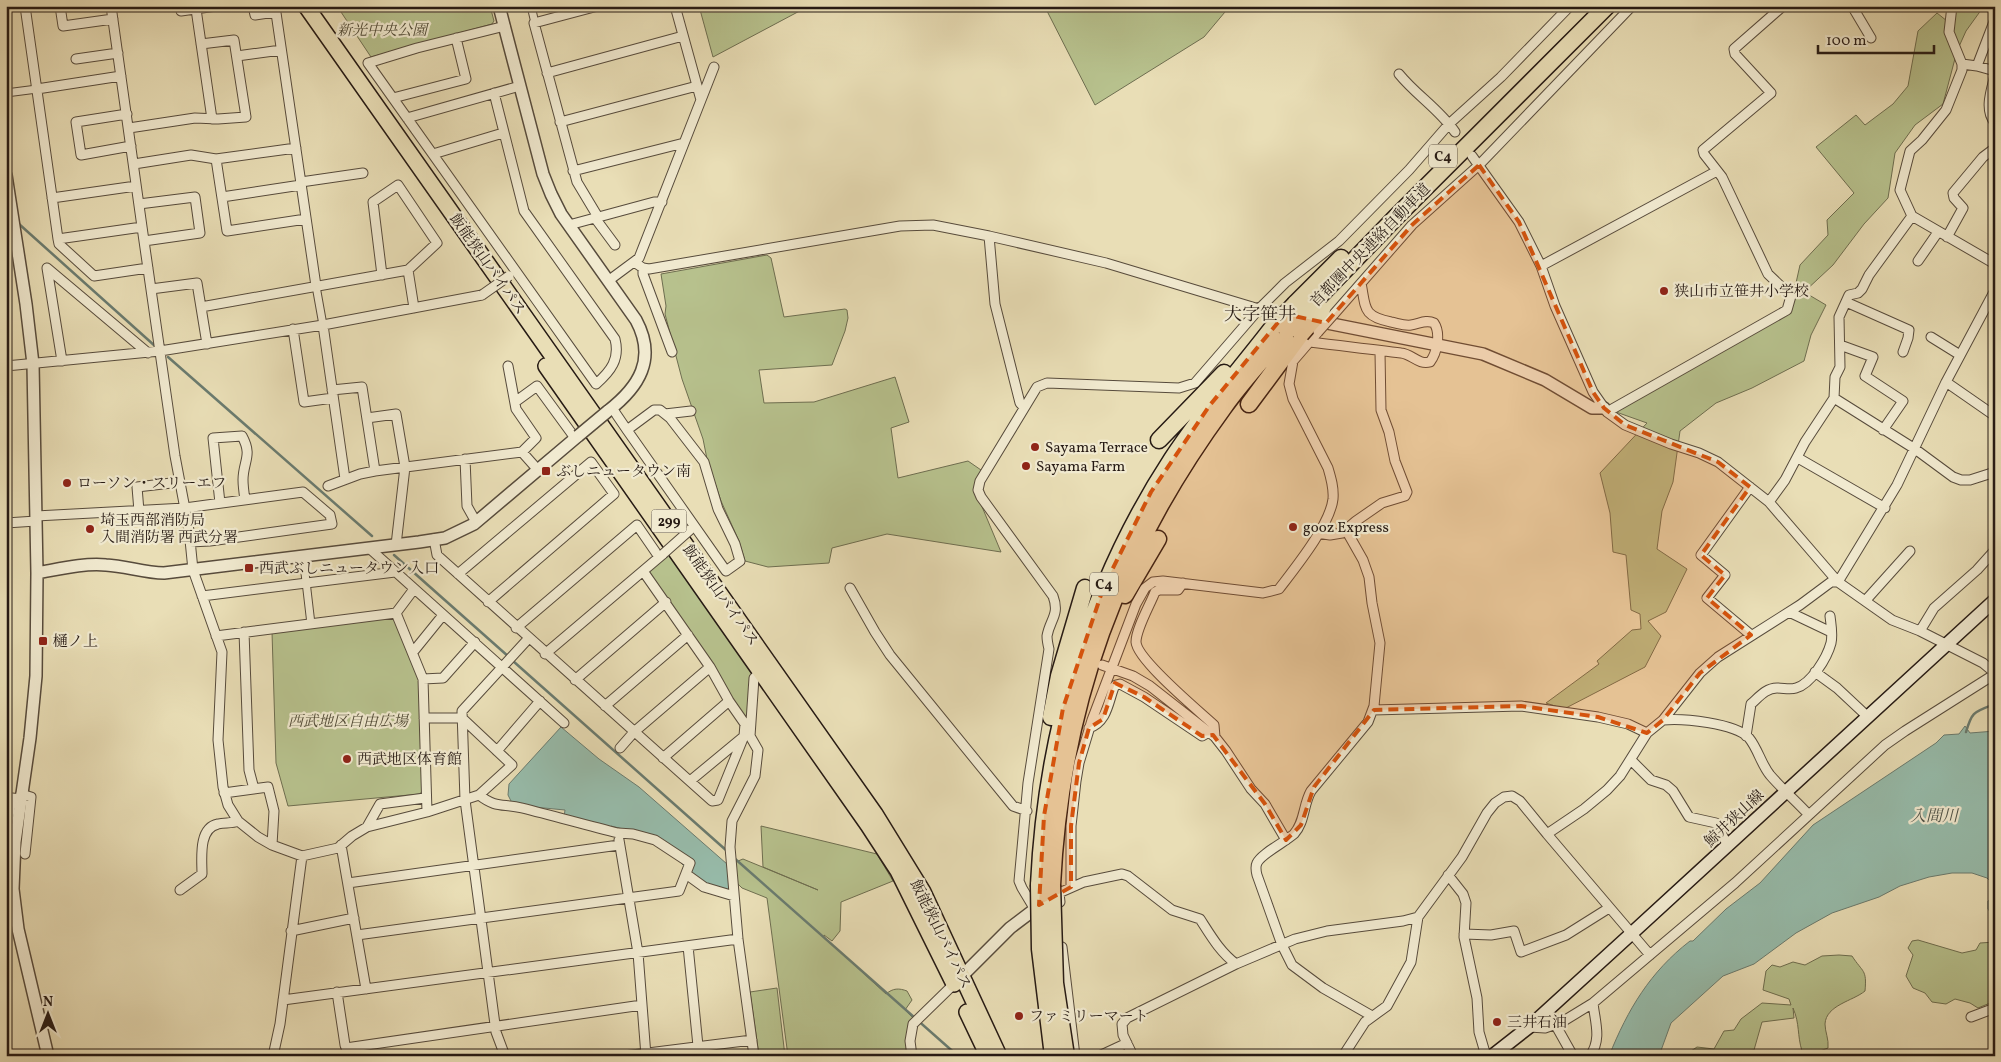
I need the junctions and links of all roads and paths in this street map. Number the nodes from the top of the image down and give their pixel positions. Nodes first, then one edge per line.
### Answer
1 (25, 6) edge
2 (60, 6) edge
3 (111, 6) edge
4 (216, 6) edge
5 (253, 6) edge
6 (294, 6) edge
7 (306, 6) edge
8 (499, 6) edge
9 (531, 6) edge
10 (598, 6) edge
11 (675, 6) edge
12 (1570, 6) edge
13 (1591, 6) edge
14 (1607, 6) edge
15 (1632, 6) edge
16 (1783, 6) edge
17 (1852, 6) edge
18 (1952, 6) edge
19 (196, 9) junction
20 (275, 9) edge
21 (181, 11) dead end
22 (1995, 19) edge
23 (113, 20) junction
24 (535, 23) junction
25 (505, 26) junction
26 (683, 36) junction
27 (456, 38) junction
28 (1871, 38) dead end
29 (201, 44) junction
30 (281, 50) junction
31 (118, 53) junction
32 (237, 56) junction
33 (76, 59) dead end
34 (1962, 64) junction
35 (1977, 66) junction
36 (714, 67) dead end
37 (1995, 71) edge
38 (547, 73) junction
39 (1399, 74) dead end
40 (1995, 75) edge
41 (121, 76) junction
42 (520, 86) junction
43 (697, 86) junction
44 (37, 88) junction
45 (6, 93) edge
46 (494, 93) junction
47 (393, 98) junction
48 (701, 100) junction
49 (127, 114) junction
50 (407, 118) junction
51 (212, 119) junction
52 (560, 122) junction
53 (1995, 123) edge
54 (1449, 124) junction
55 (129, 128) junction
56 (1455, 132) dead end
57 (503, 133) junction
58 (684, 143) junction
59 (131, 146) junction
60 (296, 148) junction
61 (1995, 148) edge
62 (433, 154) junction
63 (1472, 156) dead end
64 (216, 159) junction
65 (134, 164) junction
66 (1479, 165) junction
67 (573, 171) junction
68 (1717, 171) junction
69 (363, 173) dead end
70 (6, 175) edge
71 (301, 184) junction
72 (136, 186) junction
73 (222, 197) junction
74 (52, 198) junction
75 (662, 202) junction
76 (139, 204) junction
77 (1912, 216) junction
78 (597, 217) junction
79 (306, 219) junction
80 (569, 225) junction
81 (142, 227) junction
82 (1938, 232) junction
83 (989, 236) junction
84 (1947, 238) junction
85 (58, 239) junction
86 (144, 241) junction
87 (615, 245) dead end
88 (1918, 261) dead end
89 (634, 262) junction
90 (1995, 264) edge
91 (1541, 266) junction
92 (148, 268) junction
93 (643, 268) junction
94 (408, 270) junction
95 (512, 272) junction
96 (382, 275) junction
97 (608, 281) junction
98 (1361, 283) junction
99 (316, 286) junction
100 (151, 289) junction
101 (1995, 290) edge
102 (1846, 302) junction
103 (201, 307) junction
104 (414, 308) junction
105 (1259, 309) junction
106 (1315, 309) junction
107 (322, 325) junction
108 (293, 330) junction
109 (1293, 333) junction
110 (1931, 337) dead end
111 (207, 344) junction
112 (1840, 345) junction
113 (1437, 346) junction
114 (160, 351) junction
115 (672, 352) dead end
116 (1380, 352) junction
117 (1903, 352) dead end
118 (148, 353) junction
119 (1960, 355) junction
120 (62, 361) junction
121 (33, 364) junction
122 (6, 366) edge
123 (508, 366) dead end
124 (1946, 382) junction
125 (333, 394) junction
126 (1834, 398) junction
127 (515, 402) junction
128 (1249, 404) dead end
129 (1024, 407) junction
130 (610, 410) junction
131 (1605, 410) junction
132 (691, 411) dead end
133 (665, 414) junction
134 (1995, 416) edge
135 (366, 418) junction
136 (627, 430) junction
137 (1883, 430) junction
138 (577, 437) junction
139 (1159, 440) dead end
140 (1915, 449) junction
141 (522, 452) junction
142 (1798, 458) junction
143 (465, 459) junction
144 (405, 467) junction
145 (538, 470) junction
146 (375, 471) junction
147 (1995, 472) edge
148 (345, 479) junction
149 (180, 482) junction
150 (328, 486) dead end
151 (1750, 487) junction
152 (245, 500) junction
153 (1769, 502) junction
154 (220, 503) junction
155 (185, 508) junction
156 (1885, 508) junction
157 (139, 511) junction
158 (36, 519) junction
159 (476, 522) junction
160 (6, 523) edge
161 (692, 528) junction
162 (1346, 530) junction
163 (1317, 533) junction
164 (1158, 539) dead end
165 (434, 540) junction
166 (190, 542) junction
167 (396, 545) junction
168 (369, 548) junction
169 (1995, 550) edge
170 (1910, 551) dead end
171 (303, 556) junction
172 (661, 556) junction
173 (193, 570) junction
174 (643, 571) junction
175 (395, 572) junction
176 (37, 573) junction
177 (458, 574) junction
178 (1838, 582) junction
179 (307, 583) junction
180 (1182, 583) junction
181 (850, 588) dead end
182 (1085, 588) dead end
183 (414, 589) junction
184 (202, 596) junction
185 (1866, 600) junction
186 (1995, 600) edge
187 (488, 602) junction
188 (666, 602) junction
189 (1790, 612) junction
190 (396, 613) junction
191 (443, 615) junction
192 (1830, 616) dead end
193 (311, 624) junction
194 (516, 628) junction
195 (1920, 631) junction
196 (244, 632) junction
197 (1832, 632) junction
198 (688, 635) junction
199 (1751, 635) junction
200 (216, 636) junction
201 (528, 639) junction
202 (474, 642) junction
203 (1945, 645) junction
204 (1048, 649) junction
205 (413, 652) junction
206 (1058, 652) dead end
207 (545, 654) junction
208 (1102, 665) dead end
209 (505, 666) junction
210 (710, 667) junction
211 (1112, 668) junction
212 (761, 672) junction
213 (1815, 672) junction
214 (1995, 674) edge
215 (423, 679) junction
216 (575, 680) junction
217 (540, 702) junction
218 (729, 702) junction
219 (605, 706) junction
220 (1373, 710) junction
221 (1074, 717) junction
222 (1868, 717) junction
223 (424, 718) junction
224 (462, 718) junction
225 (1663, 720) junction
226 (564, 723) dead end
227 (1090, 728) junction
228 (634, 732) junction
229 (1647, 733) junction
230 (1212, 734) junction
231 (744, 736) junction
232 (1746, 736) junction
233 (620, 748) dead end
234 (497, 751) junction
235 (663, 758) junction
236 (1631, 760) junction
237 (690, 781) junction
238 (254, 789) junction
239 (1787, 791) junction
240 (224, 793) junction
241 (479, 795) junction
242 (21, 797) junction
243 (425, 798) junction
244 (465, 800) junction
245 (1027, 811) junction
246 (427, 812) junction
247 (1808, 814) junction
248 (238, 820) junction
249 (367, 827) junction
250 (618, 833) junction
251 (6, 834) edge
252 (1547, 834) junction
253 (1286, 840) junction
254 (272, 845) junction
255 (619, 845) junction
256 (341, 846) junction
257 (1728, 846) junction
258 (25, 854) dead end
259 (302, 856) junction
260 (1040, 856) junction
261 (474, 865) junction
262 (686, 874) junction
263 (1448, 875) junction
264 (348, 882) junction
265 (1050, 887) junction
266 (1071, 887) junction
267 (180, 890) dead end
268 (734, 896) junction
269 (628, 898) junction
270 (1034, 908) junction
271 (1609, 908) junction
272 (1418, 917) junction
273 (354, 918) junction
274 (481, 918) junction
275 (291, 931) junction
276 (1464, 934) junction
277 (1631, 934) junction
278 (356, 935) junction
279 (738, 939) junction
280 (1282, 944) junction
281 (688, 946) junction
282 (638, 953) junction
283 (1650, 955) junction
284 (1236, 964) junction
285 (488, 973) junction
286 (958, 980) junction
287 (366, 989) junction
288 (337, 992) junction
289 (283, 1000) junction
290 (1593, 1002) junction
291 (642, 1005) junction
292 (1995, 1008) edge
293 (1372, 1016) junction
294 (1971, 1017) dead end
295 (1555, 1024) junction
296 (1529, 1027) junction
297 (495, 1028) junction
298 (752, 1040) junction
299 (1127, 1044) junction
300 (698, 1051) edge
301 (347, 1052) edge
302 (646, 1054) edge
303 (48, 1056) edge
304 (273, 1056) edge
305 (505, 1056) edge
306 (624, 1056) edge
307 (754, 1056) edge
308 (912, 1056) edge
309 (988, 1056) edge
310 (1000, 1056) edge
311 (1053, 1056) edge
312 (1066, 1056) edge
313 (1075, 1056) edge
314 (1099, 1056) edge
315 (1133, 1056) edge
316 (1343, 1056) edge
317 (1486, 1056) edge
318 (1492, 1056) edge
319 (1574, 1056) edge
320 (1590, 1056) edge

1 - 44 street
2 - 23 street
3 - 23 street
4 - 19 street
5 - 20 street
6 - 212 highway, 飯能狭山バイパス / 299
7 - 286 highway, 飯能狭山バイパス / 299
8 - 25 street
9 - 24 street
10 - 24 street
11 - 26 street
12 - 54 street
13 - 106 highway, 首都圏中央連絡自動車道 / C4
14 - 106 highway, 首都圏中央連絡自動車道 / C4
15 - 66 street
16 - 68 street
17 - 28 street
18 - 34 street
19 - 21 street
19 - 29 street
20 - 30 street
22 - 35 street
23 - 31 street
24 - 38 street
25 - 27 street
25 - 42 street
26 - 38 street
26 - 43 street
27 - 47 street
27 - 47 street
29 - 32 street
29 - 51 street
30 - 32 street
30 - 60 street
31 - 33 street
31 - 41 street
32 - 51 street
34 - 35 street
34 - 77 street
35 - 37 street
36 - 48 street
38 - 52 street
39 - 54 street
40 - 53 street
41 - 44 street
41 - 49 street
42 - 46 street
42 - 80 street
43 - 48 street
43 - 52 street
44 - 45 street
44 - 74 street
46 - 50 street
46 - 57 street
47 - 50 street
48 - 58 street
49 - 55 street
49 - 59 street
50 - 62 street
51 - 55 street
52 - 67 street
54 - 56 street
54 - 105 street
55 - 59 street
57 - 62 street
57 - 95 street
58 - 67 street
58 - 75 street
59 - 65 street
60 - 64 street
60 - 71 street
61 - 84 street
62 - 95 street
63 - 66 street
64 - 65 street
64 - 73 street
65 - 72 street
66 - 91 street
66 - 98 street
67 - 78 street
68 - 91 street
68 - 131 street
69 - 71 street
70 - 121 street
71 - 73 street
71 - 79 street
72 - 74 street
72 - 76 street
73 - 79 street
74 - 85 street
75 - 78 street
75 - 89 street
76 - 81 street
76 - 86 street
77 - 82 street
77 - 102 street
78 - 80 street
78 - 87 street
79 - 99 street
80 - 97 street
81 - 85 street
81 - 86 street
82 - 84 street
82 - 88 street
83 - 93 street
83 - 105 street
83 - 129 street
84 - 90 street
85 - 92 street
86 - 92 street
89 - 93 street
89 - 97 street
91 - 131 street
92 - 100 street
93 - 115 street
94 - 96 street
94 - 96 street
94 - 104 street
95 - 104 street, bridge
96 - 99 street
97 - 130 street
98 - 106 street
98 - 113 street
99 - 103 street
99 - 107 street
100 - 103 street
100 - 114 street
101 - 119 street
102 - 112 street
102 - 117 street
103 - 111 street
104 - 107 street
105 - 113 street
105 - 129 street
106 - 109 highway, 首都圏中央連絡自動車道 / C4, bridge
106 - 109 highway, bridge
106 - 109 street, bridge
107 - 108 street
107 - 125 street
108 - 111 street
108 - 125 street
109 - 116 street
109 - 128 highway
109 - 139 highway
109 - 163 street
109 - 221 highway, 首都圏中央連絡自動車道 / C4
109 - 260 highway, 首都圏中央連絡自動車道 / C4
110 - 119 street
111 - 114 street
112 - 126 street
112 - 137 street
113 - 116 street
113 - 131 street
114 - 118 street
114 - 149 street
116 - 162 street
118 - 120 street
118 - 120 street
119 - 124 street
120 - 121 street
121 - 122 street
121 - 158 street
123 - 127 street
124 - 134 street
124 - 140 street
125 - 135 street
125 - 148 street
126 - 137 street
126 - 142 street
127 - 138 street
127 - 141 street
129 - 204 street
130 - 136 street
130 - 138 street, bridge
131 - 151 street
132 - 133 street
133 - 136 street
133 - 161 street
135 - 144 street
135 - 146 street
136 - 161 street
137 - 140 street
138 - 145 street
140 - 147 street
140 - 156 street
141 - 143 street
141 - 145 street
142 - 153 street
142 - 156 street
143 - 144 street
143 - 159 street
144 - 146 street
144 - 167 street
145 - 159 street
146 - 148 street
148 - 150 street
149 - 155 street
149 - 157 street
151 - 153 street
151 - 199 street
152 - 154 street
152 - 154 street
152 - 166 street
153 - 178 street
154 - 155 street
155 - 157 street
155 - 166 street
156 - 178 street
157 - 158 street
158 - 160 street
158 - 176 street
159 - 165 street
161 - 172 street, bridge
162 - 163 street
162 - 220 street
163 - 180 street
164 - 221 highway
165 - 167 street
165 - 177 street
166 - 173 street
167 - 168 street
168 - 171 street
168 - 175 street
169 - 195 street
170 - 185 street
171 - 173 street
171 - 179 street
172 - 174 street
172 - 194 street
173 - 176 street
173 - 184 street
174 - 188 street
174 - 207 street
175 - 179 street
175 - 183 street
176 - 242 street
177 - 187 street
177 - 187 street
178 - 185 street
178 - 189 street
179 - 184 street
179 - 193 street
180 - 211 street
180 - 230 street
181 - 245 street
182 - 260 highway
183 - 190 street
183 - 191 street
184 - 200 street
185 - 195 street
186 - 203 main road, 鯨井狭山線
187 - 194 street
188 - 198 street
188 - 216 street
189 - 197 street
189 - 199 street
190 - 193 street
190 - 205 street
191 - 202 street
191 - 205 street
192 - 197 street
193 - 196 street
194 - 201 street
195 - 203 street
196 - 200 street
196 - 238 street
197 - 213 street
198 - 210 street
198 - 219 street
199 - 225 street
200 - 240 street
201 - 207 street
201 - 209 street
202 - 209 street
202 - 215 street
203 - 214 street
203 - 222 main road, 鯨井狭山線
204 - 206 street
204 - 245 street
205 - 215 street
207 - 216 street
208 - 211 street
209 - 217 street
209 - 224 street
210 - 218 street
210 - 228 street
211 - 227 street
211 - 230 street
212 - 268 street
212 - 286 highway, 飯能狭山バイパス / 299
213 - 222 street
213 - 232 street
214 - 247 street
215 - 223 street
216 - 219 street
217 - 226 street
217 - 234 street
218 - 231 street
218 - 235 street
219 - 228 street
220 - 229 street
220 - 253 street
221 - 265 highway, 首都圏中央連絡自動車道 / C4
222 - 239 main road, 鯨井狭山線
223 - 224 street
223 - 243 street
224 - 234 street
224 - 244 street
225 - 229 street
225 - 232 street
227 - 230 street
227 - 266 street
228 - 233 street
228 - 235 street
229 - 236 street
230 - 253 street
231 - 237 street
231 - 237 street
232 - 239 street
234 - 241 street
235 - 237 street
236 - 252 street
236 - 257 street
238 - 240 street
238 - 254 street
239 - 247 street
239 - 257 main road, 鯨井狭山線
240 - 248 street
241 - 244 street
241 - 250 street
242 - 251 street
242 - 258 street
242 - 303 street
243 - 246 street
243 - 249 street
244 - 246 street
244 - 261 street
245 - 270 street
246 - 249 street
247 - 283 street
248 - 254 street
248 - 267 street
249 - 256 street
250 - 255 street
250 - 262 street
252 - 263 street
252 - 271 street
253 - 280 street
254 - 259 street
255 - 261 street
255 - 269 street
256 - 259 street
256 - 264 street
257 - 277 main road, 鯨井狭山線
259 - 275 street
260 - 265 highway, 首都圏中央連絡自動車道 / C4
261 - 264 street
261 - 274 street
262 - 268 street
262 - 269 street
263 - 272 street
263 - 276 street
264 - 273 street
265 - 266 street
265 - 270 street
265 - 311 highway, 首都圏中央連絡自動車道 / C4, bridge
265 - 312 highway, 首都圏中央連絡自動車道 / C4, bridge
265 - 313 street
266 - 284 street
268 - 279 street
269 - 274 street
269 - 282 street
270 - 286 street
271 - 276 street
271 - 277 street
272 - 280 street
272 - 293 street
273 - 275 street
273 - 278 street
274 - 278 street
274 - 285 street
275 - 289 street
276 - 317 street
277 - 283 street
277 - 296 main road, 鯨井狭山線
278 - 287 street
279 - 281 street
279 - 298 street
280 - 284 street
280 - 293 street
281 - 282 street
281 - 300 street
282 - 285 street
282 - 291 street
283 - 290 street
284 - 299 street
285 - 287 street
285 - 297 street
286 - 308 street
286 - 309 highway, 飯能狭山バイパス / 299
286 - 310 highway, 飯能狭山バイパス / 299
287 - 288 street
288 - 289 street
288 - 301 street
289 - 304 street
290 - 295 street
290 - 320 street
291 - 297 street
291 - 302 street
292 - 294 street
293 - 316 street
295 - 296 street
295 - 319 street
296 - 318 main road, 鯨井狭山線
297 - 301 street
297 - 305 street
298 - 300 street
298 - 307 street
299 - 314 street
299 - 315 street
300 - 302 street
302 - 306 street

